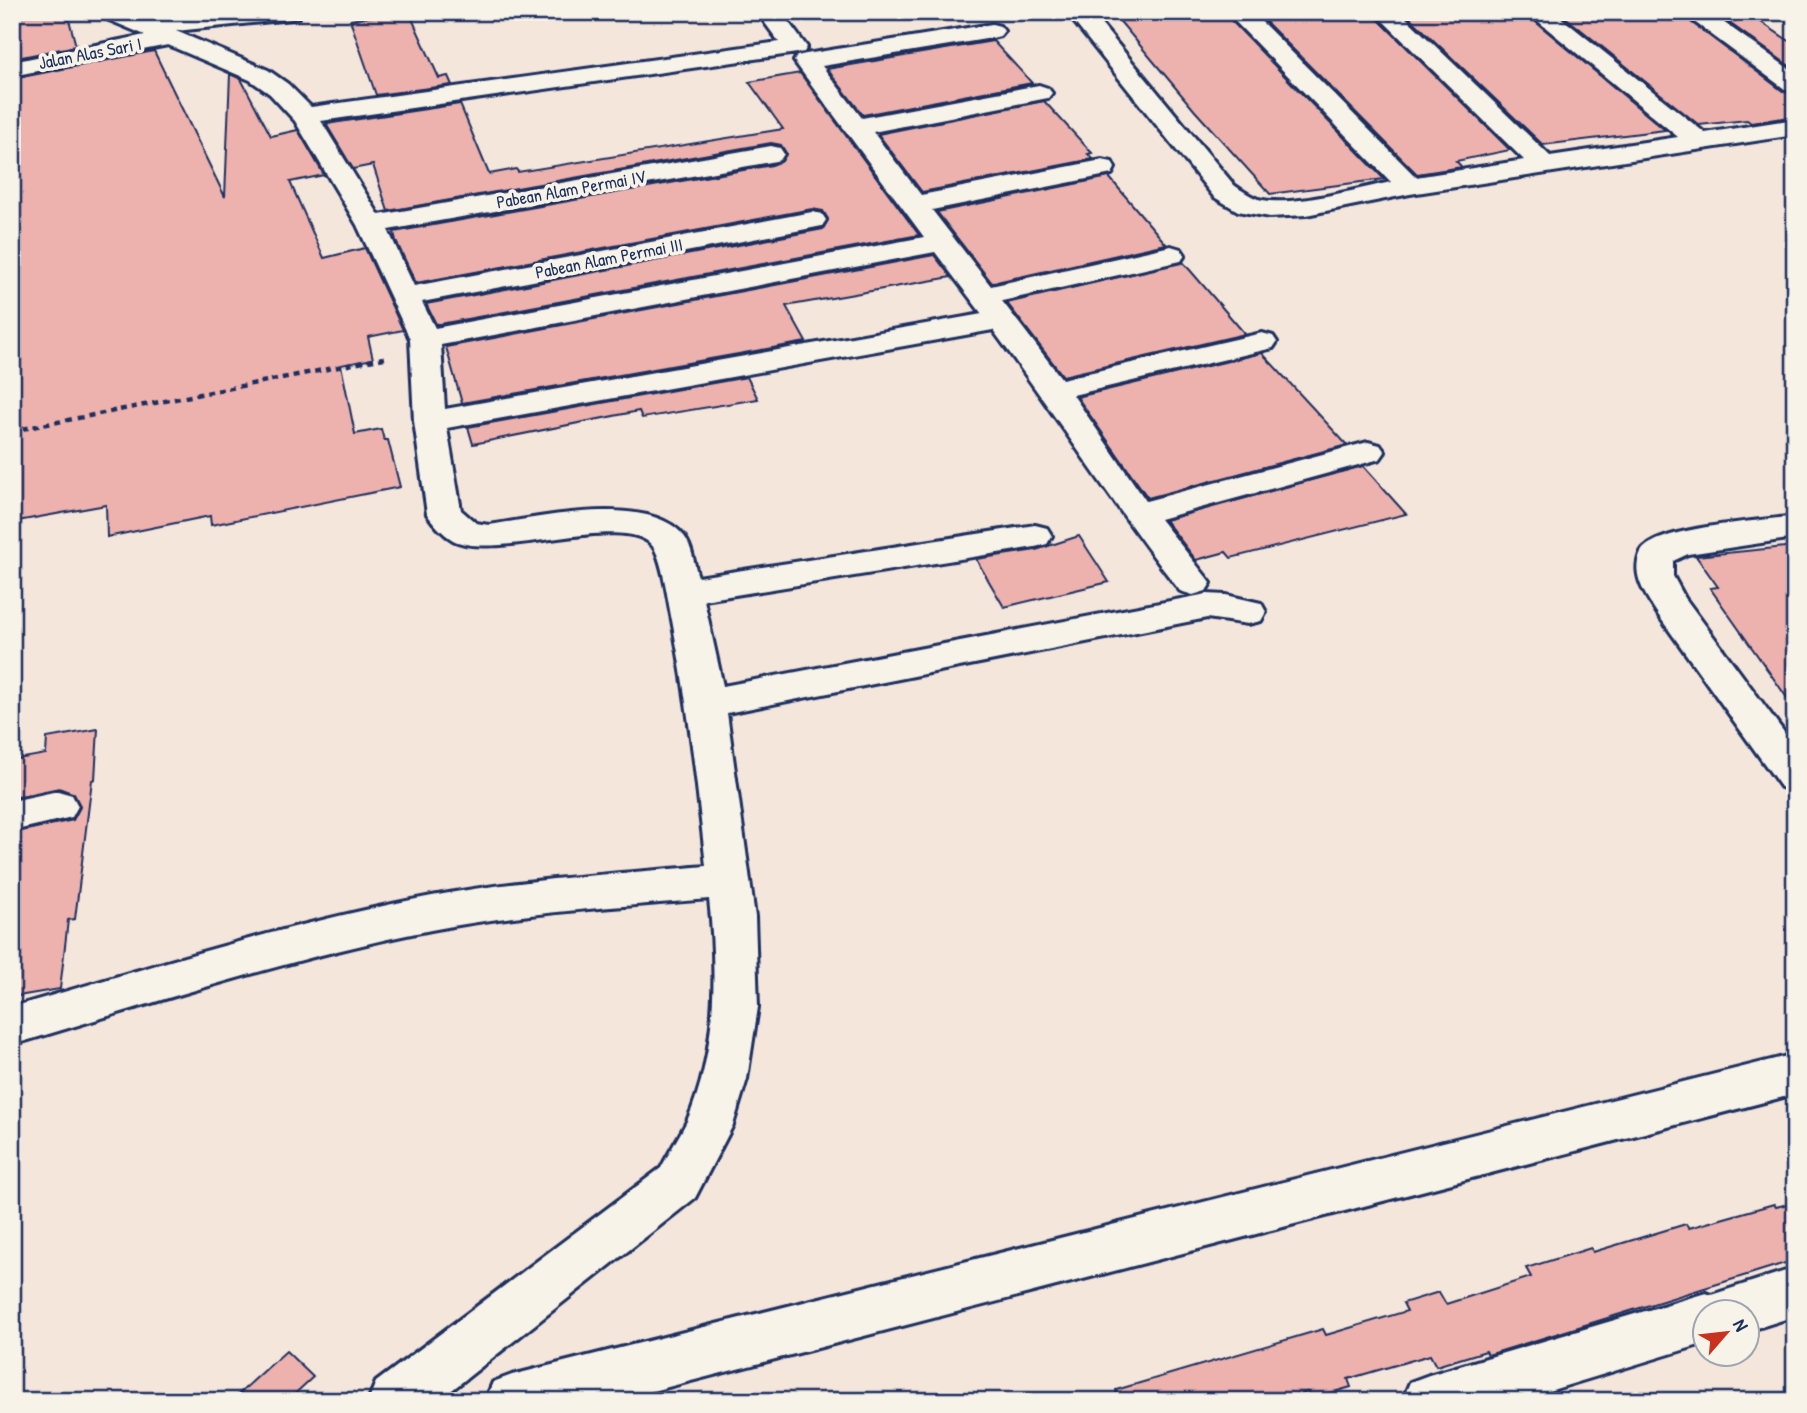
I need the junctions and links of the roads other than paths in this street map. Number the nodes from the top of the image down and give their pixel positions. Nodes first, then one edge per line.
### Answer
1 (291, 12) edge
2 (769, 12) edge
3 (1078, 12) edge
4 (1238, 12) edge
5 (1386, 12) edge
6 (1539, 12) edge
7 (1693, 12) edge
8 (126, 25) edge
9 (992, 31) dead end
10 (12, 69) edge
11 (1795, 85) edge
12 (1039, 93) dead end
13 (305, 116) junction
14 (855, 127) junction
15 (1795, 127) edge
16 (1700, 142) junction
17 (771, 154) dead end
18 (1545, 166) junction
19 (1102, 168) dead end
20 (1410, 186) junction
21 (914, 205) junction
22 (812, 220) dead end
23 (371, 225) junction
24 (942, 242) junction
25 (1171, 255) dead end
26 (407, 296) junction
27 (991, 309) junction
28 (1262, 342) dead end
29 (426, 344) junction
30 (1054, 390) junction
31 (430, 421) junction
32 (1368, 452) dead end
33 (1138, 514) junction
34 (1795, 527) edge
35 (1035, 536) dead end
36 (1193, 583) dead end
37 (684, 591) junction
38 (1248, 612) dead end
39 (707, 703) junction
40 (1795, 777) edge
41 (58, 806) dead end
42 (12, 816) edge
43 (728, 881) junction
44 (12, 1026) edge
45 (1795, 1074) edge
46 (1795, 1292) edge
47 (1762, 1302) edge
48 (1692, 1322) edge
49 (407, 1399) edge
50 (512, 1401) edge
51 (1429, 1401) edge

1 - 8 street, Jalan Alas Sari I
2 - 13 street
3 - 20 street
4 - 20 street
5 - 18 street
6 - 16 street
7 - 11 street
8 - 10 street, Jalan Alas Sari I
8 - 13 street
9 - 14 street
12 - 14 street
13 - 23 street
14 - 21 street
15 - 16 street
16 - 18 street
17 - 23 street, Pabean Alam Permai IV
18 - 20 street
19 - 21 street
21 - 24 street
22 - 26 street, Pabean Alam Permai III
23 - 26 street
24 - 27 street
24 - 29 street
25 - 27 street
26 - 29 street
27 - 30 street
27 - 31 street
28 - 30 street
29 - 31 street
30 - 33 street
31 - 37 street
32 - 33 street
33 - 36 street
34 - 40 street
35 - 37 street
37 - 39 street
38 - 39 street
39 - 43 street
41 - 42 street
43 - 44 street
43 - 49 street
45 - 50 street
46 - 47 street
48 - 51 street

